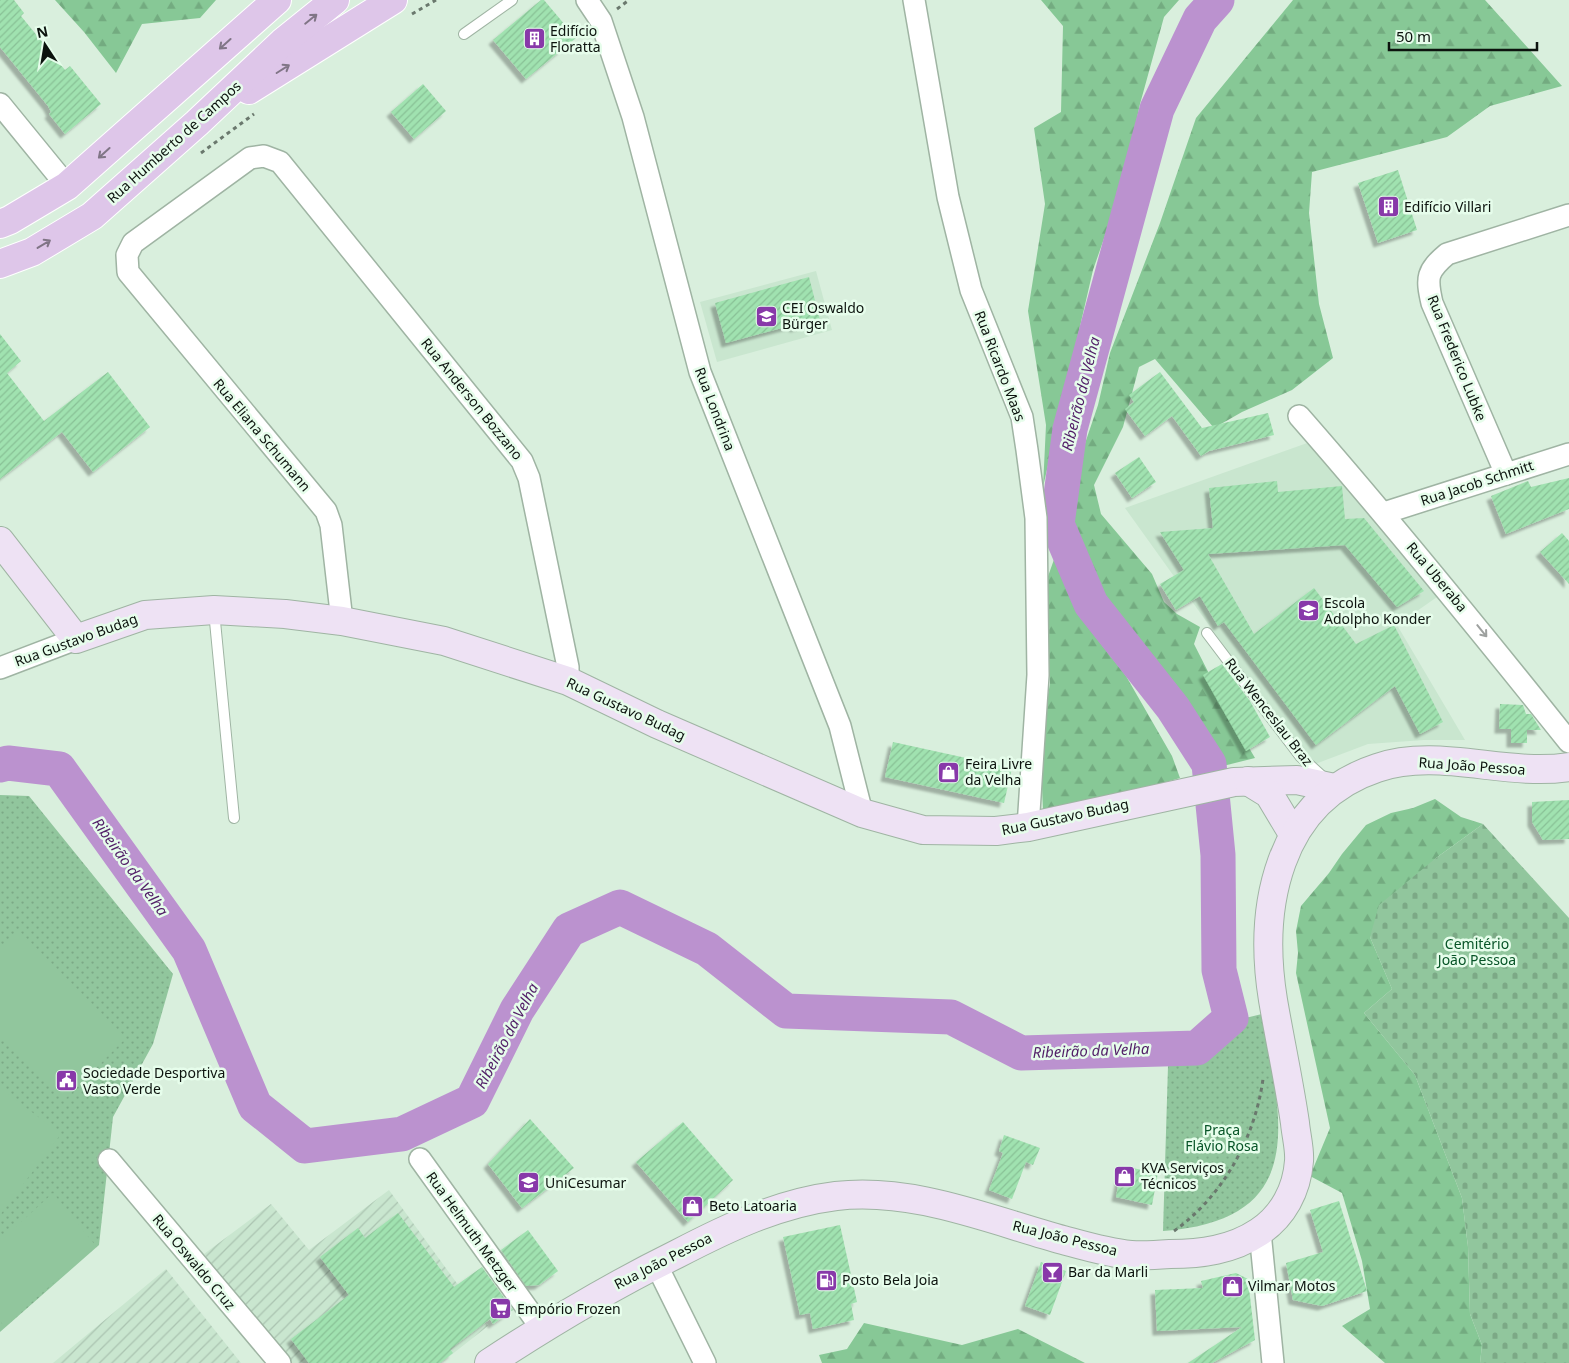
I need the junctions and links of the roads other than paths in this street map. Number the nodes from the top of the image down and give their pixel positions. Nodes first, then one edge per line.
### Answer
1 (335, 0) edge
2 (512, 0) edge
3 (586, 0) edge
4 (914, 0) edge
5 (270, 4) edge
6 (399, 9) edge
7 (464, 34) dead end
8 (0, 104) edge
9 (197, 123) junction
10 (280, 162) joint
11 (67, 186) junction
12 (1569, 215) edge
13 (0, 224) edge
14 (0, 264) edge
15 (1299, 416) dead end
16 (1569, 454) edge
17 (1506, 474) junction
18 (1384, 513) junction
19 (0, 542) edge
20 (214, 610) junction
21 (342, 621) junction
22 (1207, 634) dead end
23 (76, 638) junction
24 (0, 668) edge
25 (568, 681) junction
26 (1569, 742) edge
27 (1569, 768) edge
28 (1255, 784) junction
29 (1317, 794) junction
30 (862, 813) junction
31 (234, 818) dead end
32 (1028, 827) junction
33 (1297, 830) junction
34 (420, 1159) dead end
35 (109, 1160) dead end
36 (1260, 1232) junction
37 (656, 1264) junction
38 (542, 1329) junction
39 (1270, 1361) edge
40 (280, 1363) edge
41 (489, 1363) edge
42 (706, 1363) edge

9 -> 1 main road, Rua Humberto de Campos
2 - 7 lane
3 - 30 street, Rua Londrina
4 - 32 street, Rua Ricardo Maas
5 -> 11 main road
9 -> 6 main road
8 - 11 street
14 -> 9 main road, Rua Humberto de Campos
10 - 21 street, Rua Eliana Schumann
10 - 25 street, Rua Anderson Bozzano
11 - 13 main road
12 - 17 street, Rua Frederico Lubke
15 - 18 street, Rua Uberaba
16 - 17 street, Rua Jacob Schmitt
17 - 18 street, Rua Jacob Schmitt
18 -> 26 street, Rua Uberaba
19 - 23 main road
20 - 21 main road, Rua Gustavo Budag
20 - 23 main road, Rua Gustavo Budag
20 - 31 lane
21 - 25 main road, Rua Gustavo Budag
22 - 29 lane, Rua Wenceslau Braz
23 - 24 street, Rua Gustavo Budag
25 - 30 main road, Rua Gustavo Budag
27 - 29 main road, Rua João Pessoa
28 - 29 main road
28 - 29 main road, Rua Gustavo Budag
28 - 32 main road, Rua Gustavo Budag
28 - 33 main road
29 - 33 main road, Rua João Pessoa
30 - 32 main road, Rua Gustavo Budag
33 - 36 main road, Rua João Pessoa
34 - 38 street, Rua Helmuth Metzger
35 - 40 street, Rua Oswaldo Cruz
36 - 37 main road, Rua João Pessoa
36 - 39 street
37 - 38 main road, Rua João Pessoa
37 - 42 street
38 - 41 main road, Rua João Pessoa

